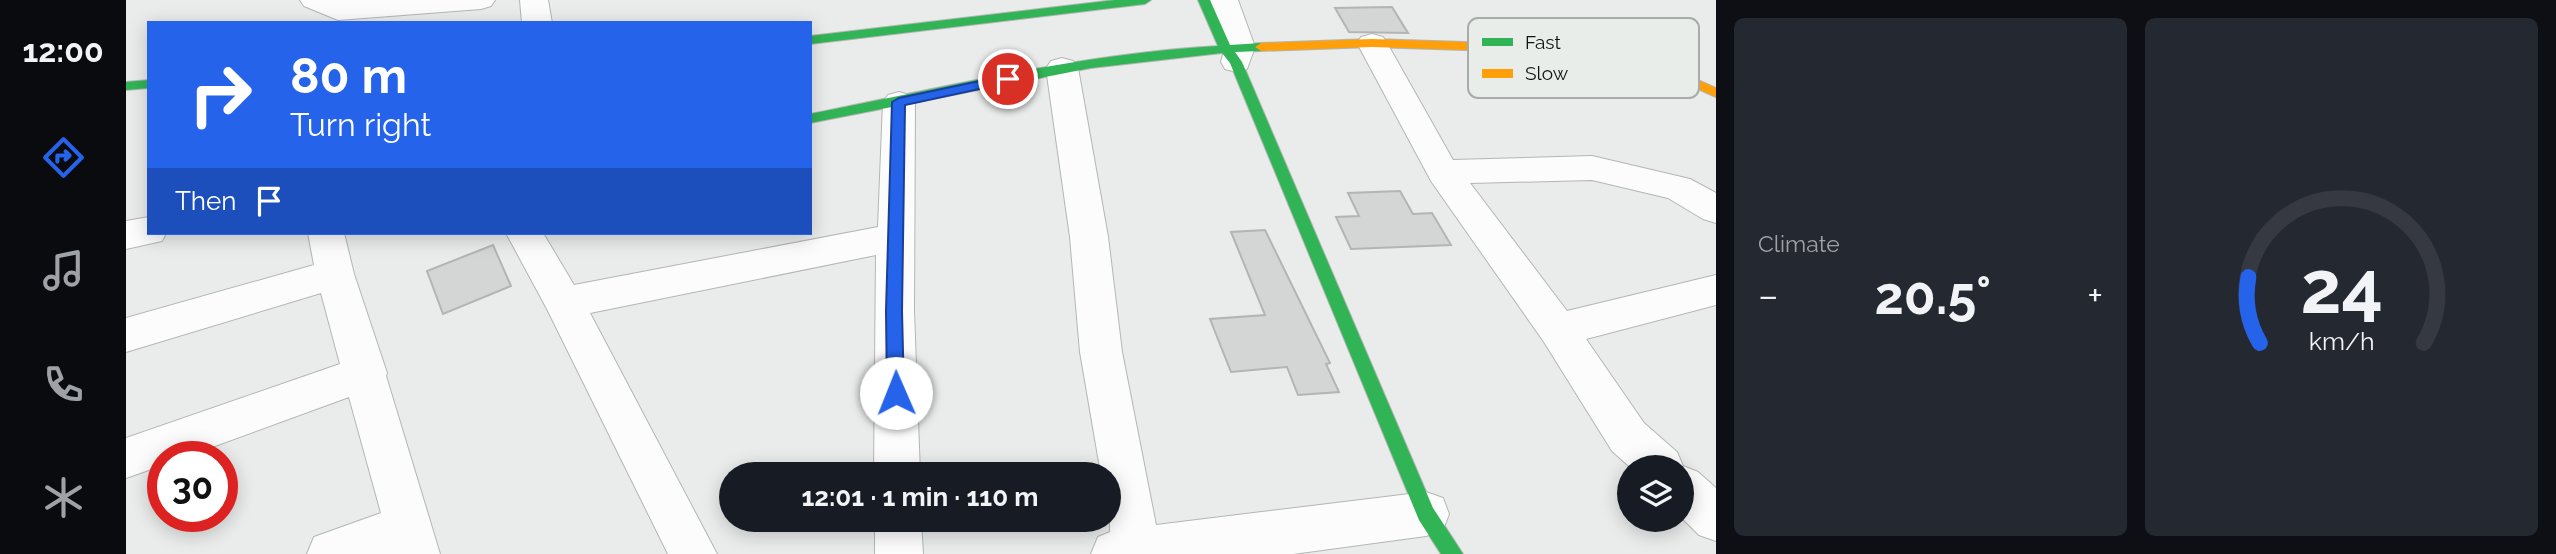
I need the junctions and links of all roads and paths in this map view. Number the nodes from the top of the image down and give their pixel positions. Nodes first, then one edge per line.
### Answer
1 (314, 0) edge
2 (481, 0) edge
3 (534, 0) edge
4 (1145, 0) edge
5 (1204, 0) edge
6 (1224, 0) edge
7 (537, 21) edge
8 (812, 40) edge
9 (1372, 43) junction
10 (1468, 46) edge
11 (1234, 53) junction
12 (1062, 68) junction
13 (147, 83) edge
14 (1699, 85) edge
15 (126, 86) edge
16 (1716, 93) edge
17 (899, 102) junction
18 (812, 119) edge
19 (1443, 172) junction
20 (1716, 210) edge
21 (147, 231) edge
22 (126, 235) edge
23 (326, 235) edge
24 (525, 235) edge
25 (897, 237) junction
26 (335, 274) junction
27 (1716, 290) edge
28 (564, 303) junction
29 (1558, 330) junction
30 (126, 335) edge
31 (366, 373) junction
32 (1648, 455) edge
33 (126, 458) edge
34 (897, 462) edge
35 (1694, 498) edge
36 (1426, 514) junction
37 (1716, 519) edge
38 (898, 532) edge
39 (411, 540) edge
40 (1130, 553) edge
41 (331, 554) edge
42 (693, 554) edge
43 (899, 554) edge
44 (1453, 554) edge

1 - 2 street
3 - 7 street
4 - 8 street
5 - 11 street
6 - 11 street
9 - 10 street
9 - 11 street
9 - 19 street
11 - 12 street
11 - 36 street
12 - 17 street
12 - 40 street
13 - 15 street
14 - 16 street
17 - 18 street
17 - 25 street
19 - 20 street
19 - 29 street
21 - 22 street
23 - 26 street
24 - 28 street
25 - 28 street
25 - 34 street
26 - 30 street
26 - 31 street
27 - 29 street
28 - 42 street
29 - 32 street
31 - 33 street
31 - 39 street
35 - 37 street
36 - 40 street
36 - 44 street
38 - 43 street
39 - 41 street

